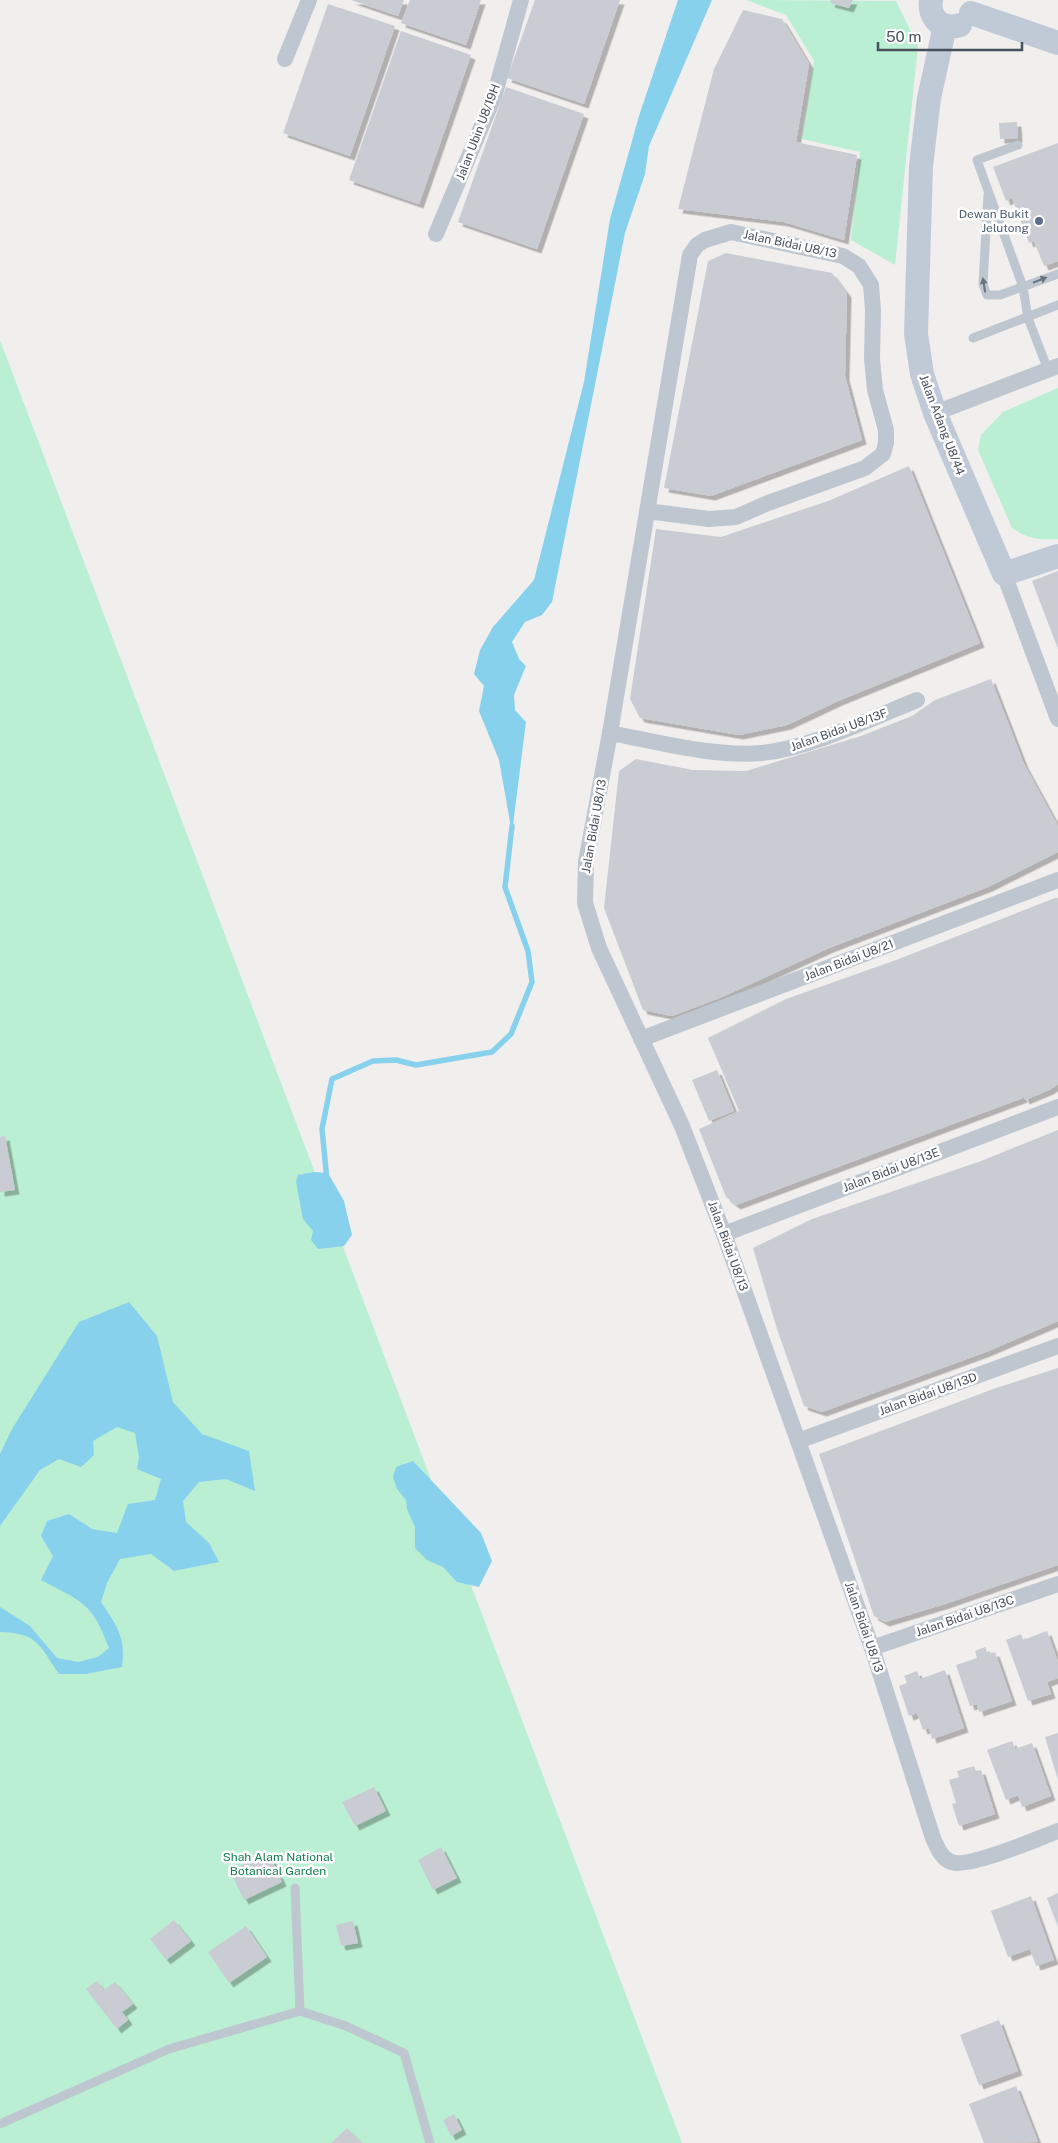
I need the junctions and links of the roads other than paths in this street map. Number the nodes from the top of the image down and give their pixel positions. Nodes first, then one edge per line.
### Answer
1 (309, 0) edge
2 (522, 0) edge
3 (930, 0) edge
4 (971, 6) edge
5 (945, 26) junction
6 (1058, 43) edge
7 (285, 59) dead end
8 (1018, 145) dead end
9 (988, 190) junction
10 (436, 234) dead end
11 (1058, 274) edge
12 (1023, 287) junction
13 (1058, 305) edge
14 (1028, 318) junction
15 (973, 338) dead end
16 (1053, 368) edge
17 (935, 413) junction
18 (647, 511) junction
19 (1058, 556) edge
20 (1004, 574) junction
21 (917, 700) dead end
22 (1058, 718) edge
23 (610, 733) junction
24 (1058, 880) edge
25 (641, 1039) junction
26 (1058, 1107) edge
27 (724, 1234) junction
28 (1058, 1346) edge
29 (798, 1441) junction
30 (1058, 1584) edge
31 (872, 1648) junction
32 (1058, 1831) edge
33 (295, 1888) dead end
34 (300, 2011) junction
35 (0, 2124) edge
36 (430, 2143) edge

1 - 7 street
2 - 10 street, Jalan Ubin U8/19H
3 - 5 street
4 - 5 street
4 - 6 street
5 - 17 street, Jalan Adang U8/44
8 - 9 lane
9 - 12 lane
12 -> 9 lane
12 -> 11 lane
12 - 14 lane
13 - 14 lane
14 - 15 lane
14 - 16 lane
16 - 17 street
17 - 20 street, Jalan Adang U8/44
18 - 18 street, Jalan Bidai U8/13
18 - 23 street, Jalan Bidai U8/13
19 - 20 street
20 - 22 street, Jalan Adang U8/44
21 - 23 street, Jalan Bidai U8/13F
23 - 25 street, Jalan Bidai U8/13
24 - 25 street, Jalan Bidai U8/21
25 - 27 street, Jalan Bidai U8/13
26 - 27 street, Jalan Bidai U8/13E
27 - 29 street, Jalan Bidai U8/13
28 - 29 street, Jalan Bidai U8/13D
29 - 31 street, Jalan Bidai U8/13
30 - 31 street, Jalan Bidai U8/13C
31 - 32 street, Jalan Bidai U8/13
33 - 34 lane
34 - 35 lane
34 - 36 lane

